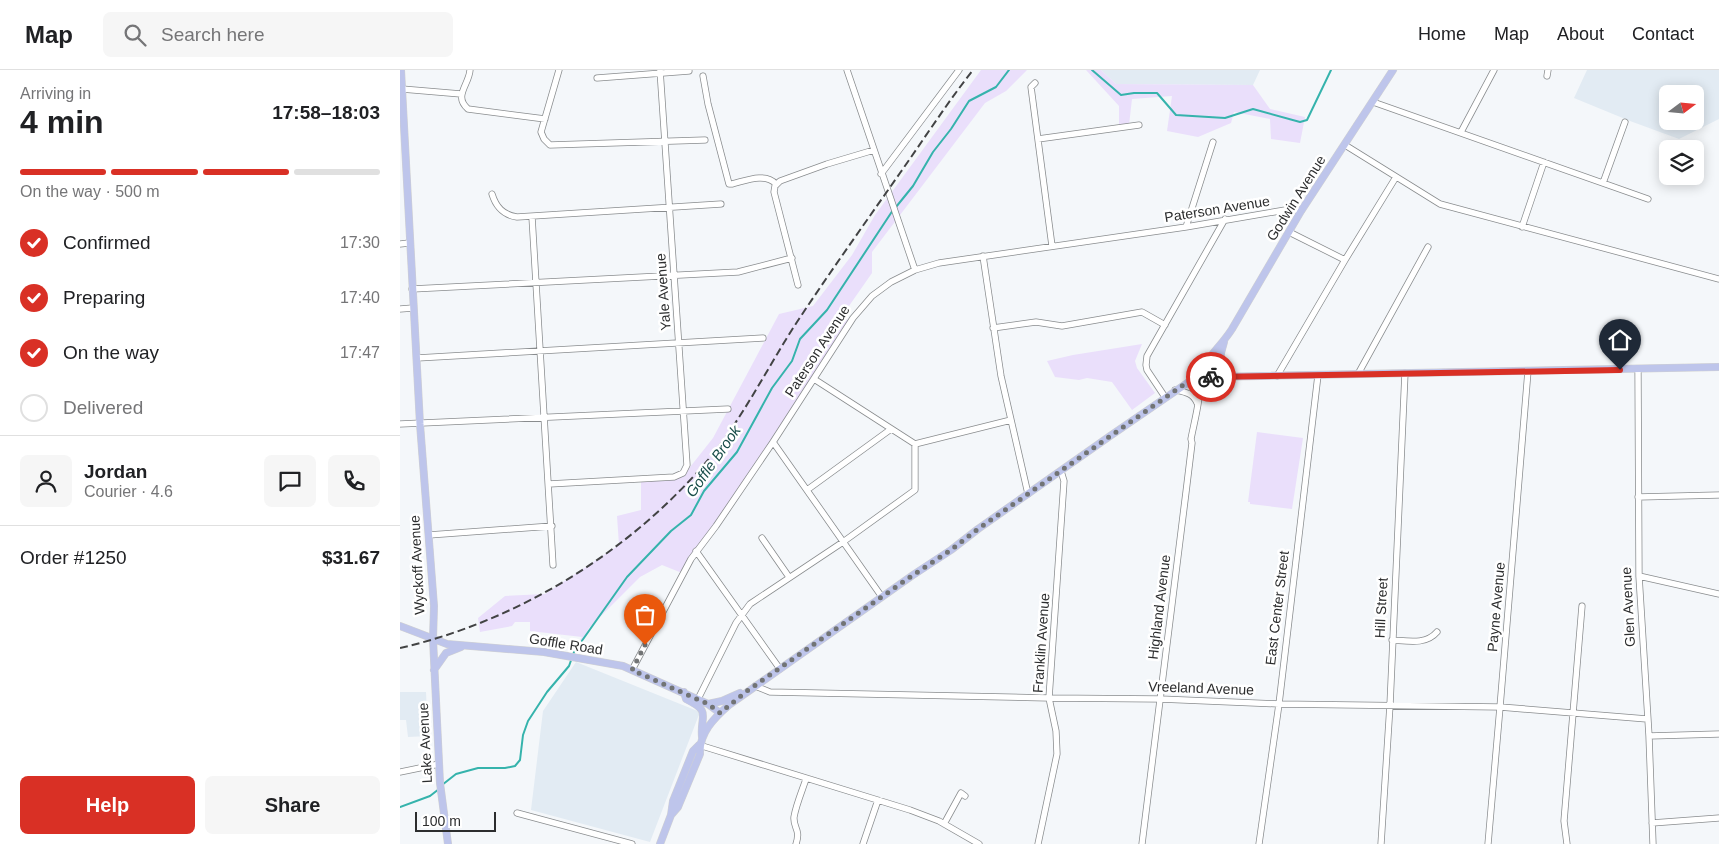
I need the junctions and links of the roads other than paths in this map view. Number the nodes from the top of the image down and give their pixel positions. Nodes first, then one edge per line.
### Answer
1 (401, 70) edge
2 (470, 70) edge
3 (559, 70) edge
4 (847, 70) edge
5 (959, 70) edge
6 (1393, 70) edge
7 (1494, 70) edge
8 (689, 71) edge
9 (660, 72) edge
10 (703, 76) dead end
11 (597, 78) dead end
12 (1035, 83) dead end
13 (402, 89) junction
14 (461, 94) junction
15 (1373, 102) junction
16 (545, 119) junction
17 (1625, 122) dead end
18 (1139, 125) dead end
19 (1461, 132) junction
20 (1038, 139) junction
21 (705, 140) dead end
22 (665, 141) junction
23 (1213, 142) dead end
24 (1345, 145) junction
25 (874, 150) junction
26 (1544, 162) junction
27 (881, 174) junction
28 (1396, 177) junction
29 (1603, 183) junction
30 (776, 184) junction
31 (492, 194) dead end
32 (1648, 200) dead end
33 (721, 204) dead end
34 (669, 208) junction
35 (1301, 211) junction
36 (532, 217) junction
37 (1225, 219) junction
38 (1186, 227) junction
39 (1522, 227) junction
40 (1289, 232) junction
41 (409, 243) junction
42 (400, 244) edge
43 (1052, 246) junction
44 (1428, 247) dead end
45 (983, 256) junction
46 (792, 258) junction
47 (1345, 260) junction
48 (915, 270) junction
49 (674, 276) junction
50 (1719, 279) edge
51 (537, 283) junction
52 (798, 285) dead end
53 (412, 290) junction
54 (413, 308) junction
55 (400, 309) edge
56 (1165, 325) junction
57 (994, 328) junction
58 (763, 338) dead end
59 (1224, 342) junction
60 (679, 343) junction
61 (541, 351) junction
62 (1221, 353) junction
63 (417, 358) junction
64 (1719, 367) edge
65 (1638, 369) junction
66 (1528, 371) junction
67 (1199, 374) junction
68 (1358, 374) junction
69 (1405, 374) junction
70 (1318, 375) junction
71 (1277, 376) junction
72 (1234, 377) junction
73 (814, 379) junction
74 (1175, 390) junction
75 (1165, 397) junction
76 (1197, 404) junction
77 (728, 408) dead end
78 (684, 410) junction
79 (545, 417) junction
80 (1011, 420) junction
81 (400, 424) edge
82 (420, 424) junction
83 (892, 429) junction
84 (773, 442) junction
85 (915, 444) junction
86 (1061, 471) junction
87 (549, 484) junction
88 (807, 490) junction
89 (1028, 494) junction
90 (1719, 495) edge
91 (1638, 497) junction
92 (551, 526) junction
93 (430, 535) junction
94 (762, 538) dead end
95 (843, 542) junction
96 (696, 551) junction
97 (553, 564) dead end
98 (1638, 576) junction
99 (789, 577) junction
100 (1719, 594) edge
101 (882, 597) junction
102 (1582, 606) dead end
103 (741, 614) junction
104 (400, 626) edge
105 (1437, 632) dead end
106 (433, 639) junction
107 (1392, 640) junction
108 (466, 646) junction
109 (780, 669) junction
110 (434, 670) junction
111 (632, 670) junction
112 (755, 686) junction
113 (747, 691) junction
114 (684, 692) junction
115 (1049, 698) junction
116 (1160, 698) junction
117 (698, 699) junction
118 (708, 704) junction
119 (1279, 704) junction
120 (1390, 705) junction
121 (1500, 707) junction
122 (720, 713) junction
123 (1573, 713) junction
124 (1647, 719) junction
125 (1719, 734) edge
126 (1649, 736) junction
127 (701, 742) junction
128 (439, 764) junction
129 (400, 772) edge
130 (806, 779) junction
131 (965, 796) dead end
132 (878, 800) junction
133 (517, 812) dead end
134 (1719, 818) edge
135 (1652, 823) junction
136 (944, 824) junction
137 (448, 844) edge
138 (632, 844) edge
139 (660, 844) edge
140 (796, 844) edge
141 (863, 844) edge
142 (979, 844) edge
143 (1038, 844) edge
144 (1142, 844) edge
145 (1259, 844) edge
146 (1381, 844) edge
147 (1488, 844) edge
148 (1567, 844) edge
149 (1653, 844) edge

1 - 13 main road, Wyckoff Avenue
2 - 14 street
3 - 16 street
4 - 25 street
5 - 27 street
6 - 15 main road, Godwin Avenue
7 - 19 street
8 - 9 street
9 - 11 street
9 - 22 street, Yale Avenue
10 - 30 street
12 - 20 street
13 - 14 street
13 - 41 main road, Wyckoff Avenue
14 - 16 street
15 - 19 street
15 - 24 main road, Godwin Avenue
16 - 22 street
17 - 29 street
18 - 20 street
19 - 26 street
20 - 43 street
21 - 22 street
22 - 34 street, Yale Avenue
23 - 38 street
24 - 28 street
24 - 35 main road, Godwin Avenue
25 - 27 street
25 - 30 street
26 - 29 street
26 - 39 street
27 - 48 street
28 - 39 street
28 - 47 street
29 - 32 street
30 - 46 street
31 - 36 street
33 - 34 street
34 - 36 street
34 - 49 street, Yale Avenue
35 - 37 street, Paterson Avenue
35 - 40 main road, Godwin Avenue
36 - 51 street
37 - 38 street, Paterson Avenue
37 - 56 street
38 - 43 street, Paterson Avenue
39 - 50 street
40 - 47 street
40 - 59 main road, Godwin Avenue
41 - 42 street
41 - 53 main road, Wyckoff Avenue
43 - 45 street, Paterson Avenue
44 - 68 street
45 - 48 street, Paterson Avenue
45 - 57 street
46 - 49 street
46 - 52 street
47 - 71 street
48 - 73 street, Paterson Avenue
49 - 51 street
49 - 60 street, Yale Avenue
51 - 53 street
51 - 61 street
53 - 54 main road, Wyckoff Avenue
54 - 55 street
54 - 63 main road, Wyckoff Avenue
56 - 57 street
56 - 75 street
57 - 80 street
58 - 60 street
59 - 62 main road, Godwin Avenue
59 - 67 main road, Godwin Avenue
60 - 61 street
60 - 78 street, Yale Avenue
61 - 63 street
61 - 79 street
62 - 67 main road, Godwin Avenue
62 - 72 main road
63 - 82 main road, Wyckoff Avenue
64 - 65 main road
65 - 66 main road
65 - 91 street, Glen Avenue
66 - 69 main road
66 - 121 street, Payne Avenue
67 - 72 main road
67 - 74 main road, Godwin Avenue
67 - 76 street, Highland Avenue
68 - 69 main road
68 - 70 main road
69 - 107 street, Hill Street
70 - 71 main road
70 - 119 street, East Center Street
71 - 72 main road
73 - 83 street
73 - 84 street, Paterson Avenue
74 - 75 main road, Godwin Avenue
74 - 76 street
75 - 86 main road, Godwin Avenue
76 - 116 street, Highland Avenue
77 - 78 street
78 - 79 street
78 - 87 street, Yale Avenue
79 - 82 street
79 - 87 street
80 - 85 street
80 - 89 street
81 - 82 street
82 - 93 main road, Wyckoff Avenue
83 - 85 street
83 - 88 street
84 - 88 street
84 - 96 street, Paterson Avenue
85 - 95 street
86 - 89 main road, Godwin Avenue
86 - 115 street, Franklin Avenue
87 - 92 street
88 - 95 street
89 - 101 main road, Godwin Avenue
90 - 91 street
91 - 98 street, Glen Avenue
92 - 93 street
92 - 97 street
93 - 106 main road, Wyckoff Avenue
94 - 99 street
95 - 99 street
95 - 101 street
96 - 103 street
96 - 111 street, Paterson Avenue
98 - 100 street
98 - 124 street, Glen Avenue
99 - 103 street
101 - 109 main road, Godwin Avenue
102 - 123 street
103 - 109 street
103 - 117 street
104 - 106 main road, Goffle Road
105 - 107 street
106 - 108 main road, Goffle Road
106 - 110 main road, Lake Avenue
107 - 120 street, Hill Street
108 - 110 main road
108 - 111 main road, Goffle Road
109 - 112 main road, Godwin Avenue
110 - 128 main road, Lake Avenue
111 - 114 main road, Goffle Road
112 - 113 main road, Godwin Avenue
112 - 115 street, Vreeland Avenue
113 - 118 main road
113 - 122 main road, Godwin Avenue
114 - 117 main road, Goffle Road
114 - 127 main road
115 - 116 street, Vreeland Avenue
115 - 143 street, Franklin Avenue
116 - 119 street, Vreeland Avenue
116 - 144 street, Highland Avenue
117 - 118 main road, Goffle Road
118 - 122 main road, Goffle Road
119 - 120 street, Vreeland Avenue
119 - 145 street, East Center Street
120 - 121 street, Vreeland Avenue
120 - 146 street, Hill Street
121 - 123 street, Vreeland Avenue
121 - 147 street, Payne Avenue
122 - 127 main road, Godwin Avenue
123 - 124 street, Vreeland Avenue
123 - 148 street
124 - 126 street, Glen Avenue
125 - 126 street
126 - 135 street, Glen Avenue
127 - 130 street
127 - 139 main road, Godwin Avenue
128 - 129 street
128 - 137 main road, Lake Avenue
130 - 132 street
130 - 140 street
131 - 136 street
132 - 136 street
132 - 141 street
133 - 138 street
134 - 135 street
135 - 149 street, Glen Avenue
136 - 142 street

